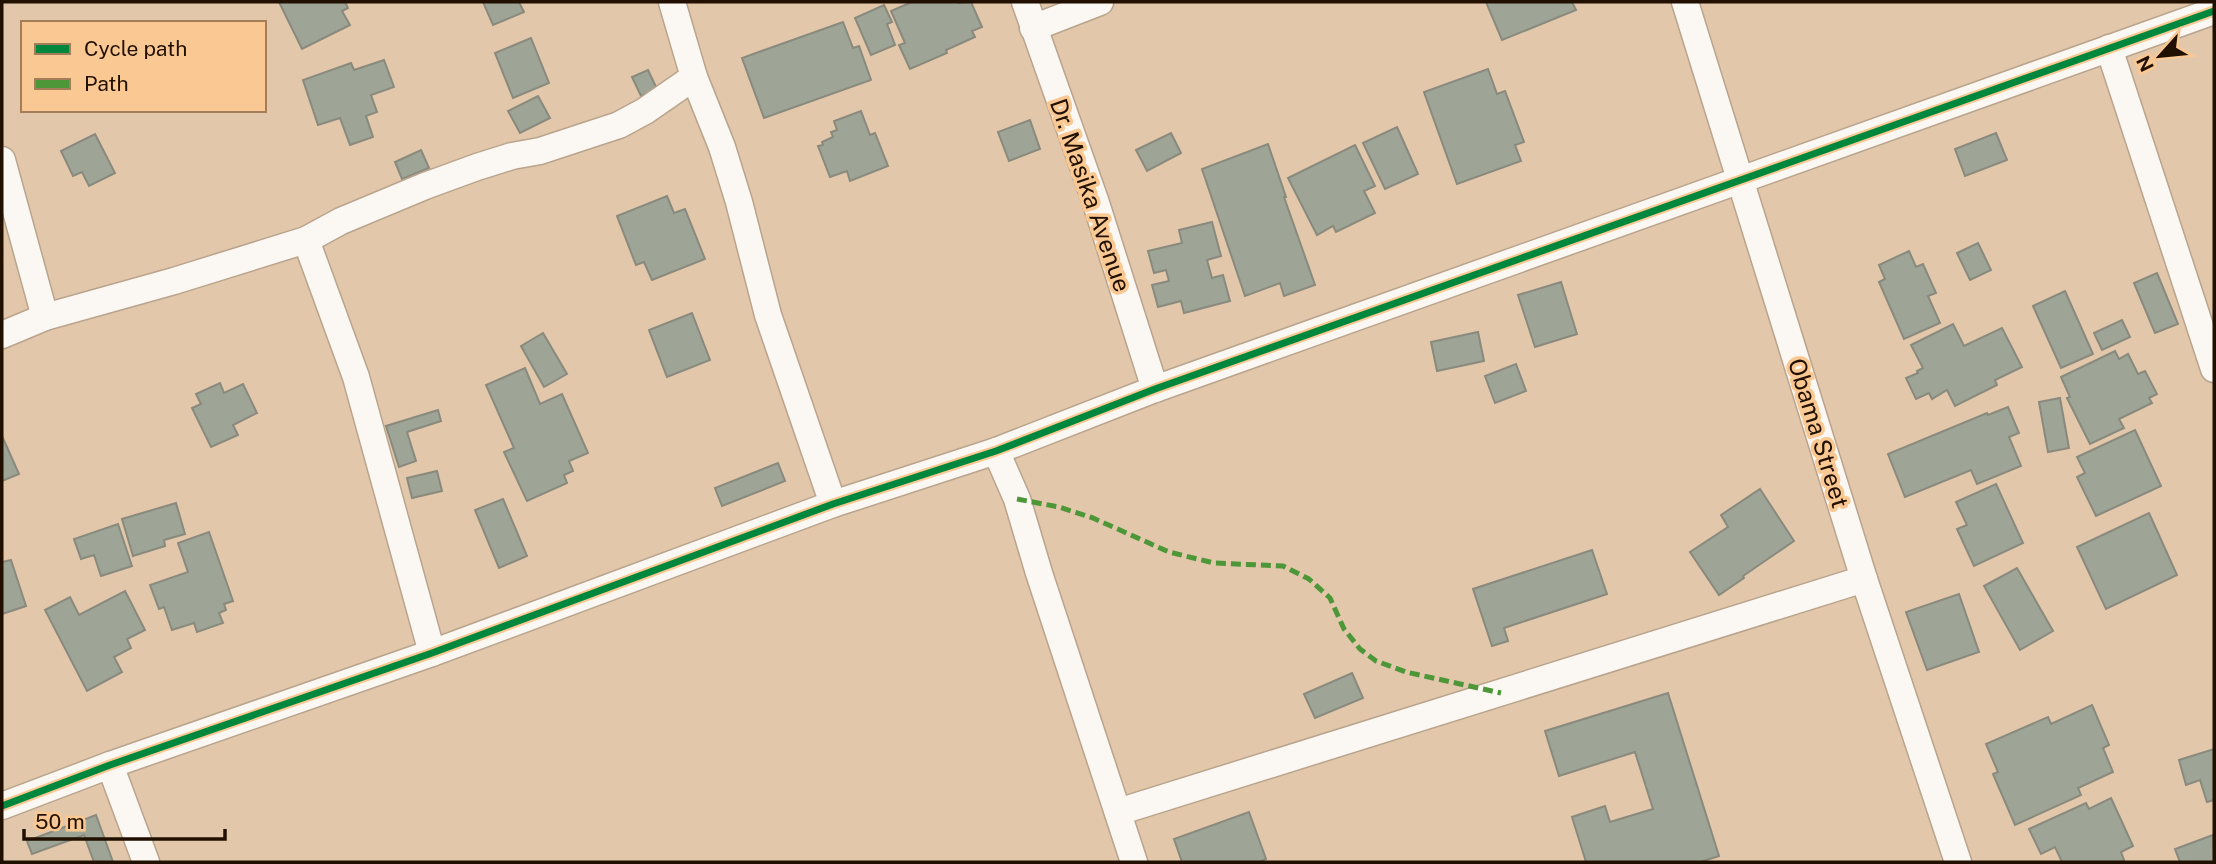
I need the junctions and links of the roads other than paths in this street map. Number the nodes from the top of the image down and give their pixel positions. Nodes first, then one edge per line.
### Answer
1 (672, 2) edge
2 (1025, 2) edge
3 (1100, 2) edge
4 (1685, 2) edge
5 (2214, 11) edge
6 (1033, 28) junction
7 (2109, 47) junction
8 (694, 77) junction
9 (2, 160) edge
10 (1741, 179) junction
11 (306, 240) junction
12 (45, 317) junction
13 (2, 335) edge
14 (2214, 369) edge
15 (1155, 389) junction
16 (996, 451) junction
17 (833, 505) junction
18 (1864, 579) junction
19 (432, 653) junction
20 (110, 765) junction
21 (2, 806) edge
22 (1118, 812) junction
23 (146, 862) edge
24 (1134, 862) edge
25 (1957, 862) edge

1 - 8 street
2 - 6 street, Dr. Masika Avenue
3 - 6 street
4 - 10 street, Obama Street
5 - 7 street
6 - 15 street, Dr. Masika Avenue
7 - 10 street
7 - 14 street
8 - 11 street
8 - 17 street
9 - 12 street
10 - 15 street
10 - 18 street, Obama Street
11 - 12 street
11 - 19 street
12 - 13 street
15 - 16 street
16 - 17 street
16 - 22 street
17 - 19 street
18 - 22 street
18 - 25 street, Obama Street
19 - 20 street
20 - 21 street
20 - 23 street
22 - 24 street

